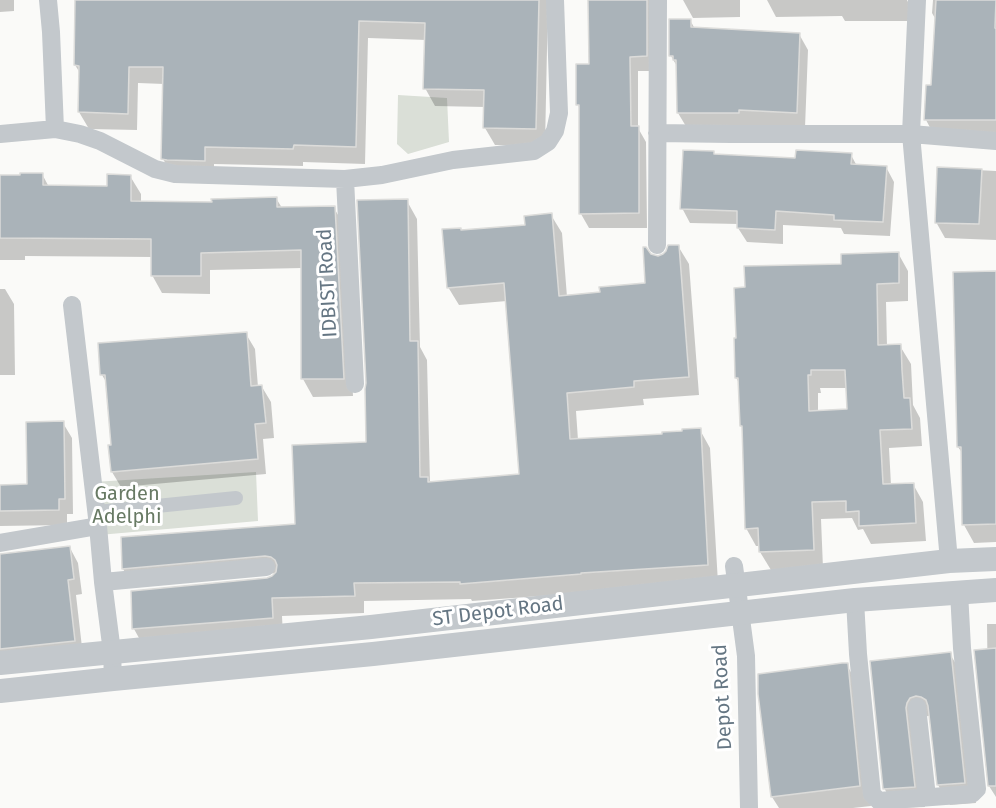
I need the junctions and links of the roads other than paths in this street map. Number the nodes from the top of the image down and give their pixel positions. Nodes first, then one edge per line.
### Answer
1 (48, 0) edge
2 (555, 0) edge
3 (658, 0) edge
4 (917, 0) edge
5 (55, 129) junction
6 (657, 133) junction
7 (0, 134) edge
8 (911, 134) junction
9 (996, 141) edge
10 (345, 179) junction
11 (657, 246) dead end
12 (72, 305) dead end
13 (355, 384) dead end
14 (236, 498) dead end
15 (97, 519) junction
16 (0, 543) edge
17 (996, 559) edge
18 (949, 561) junction
19 (267, 567) dead end
20 (735, 575) junction
21 (103, 582) junction
22 (996, 590) edge
23 (960, 592) junction
24 (855, 600) junction
25 (739, 613) junction
26 (371, 627) junction
27 (112, 652) junction
28 (373, 654) junction
29 (0, 663) edge
30 (113, 679) junction
31 (0, 691) edge
32 (917, 707) dead end
33 (927, 797) junction
34 (749, 808) edge

1 - 5 street
2 - 10 street
3 - 6 street
4 - 8 street
5 - 7 street
5 - 10 street
6 - 8 street
6 - 11 street
8 - 9 street
8 - 18 street
10 - 13 street, IDBIST Road
12 - 15 street
14 - 15 street
15 - 16 street
15 - 21 street
17 - 18 street, ST Depot Road
18 - 20 street, ST Depot Road
19 - 21 street
20 - 25 street, Depot Road
20 - 26 street, ST Depot Road
21 - 27 street
22 - 23 street, ST Depot Road
23 - 24 street, ST Depot Road
23 - 33 street
24 - 25 street, ST Depot Road
24 - 33 street
25 - 28 street, ST Depot Road
25 - 34 street, Depot Road
26 - 27 street, ST Depot Road
26 - 28 street
27 - 29 street, ST Depot Road
27 - 30 street
28 - 30 street, ST Depot Road
30 - 31 street, ST Depot Road
32 - 33 street

